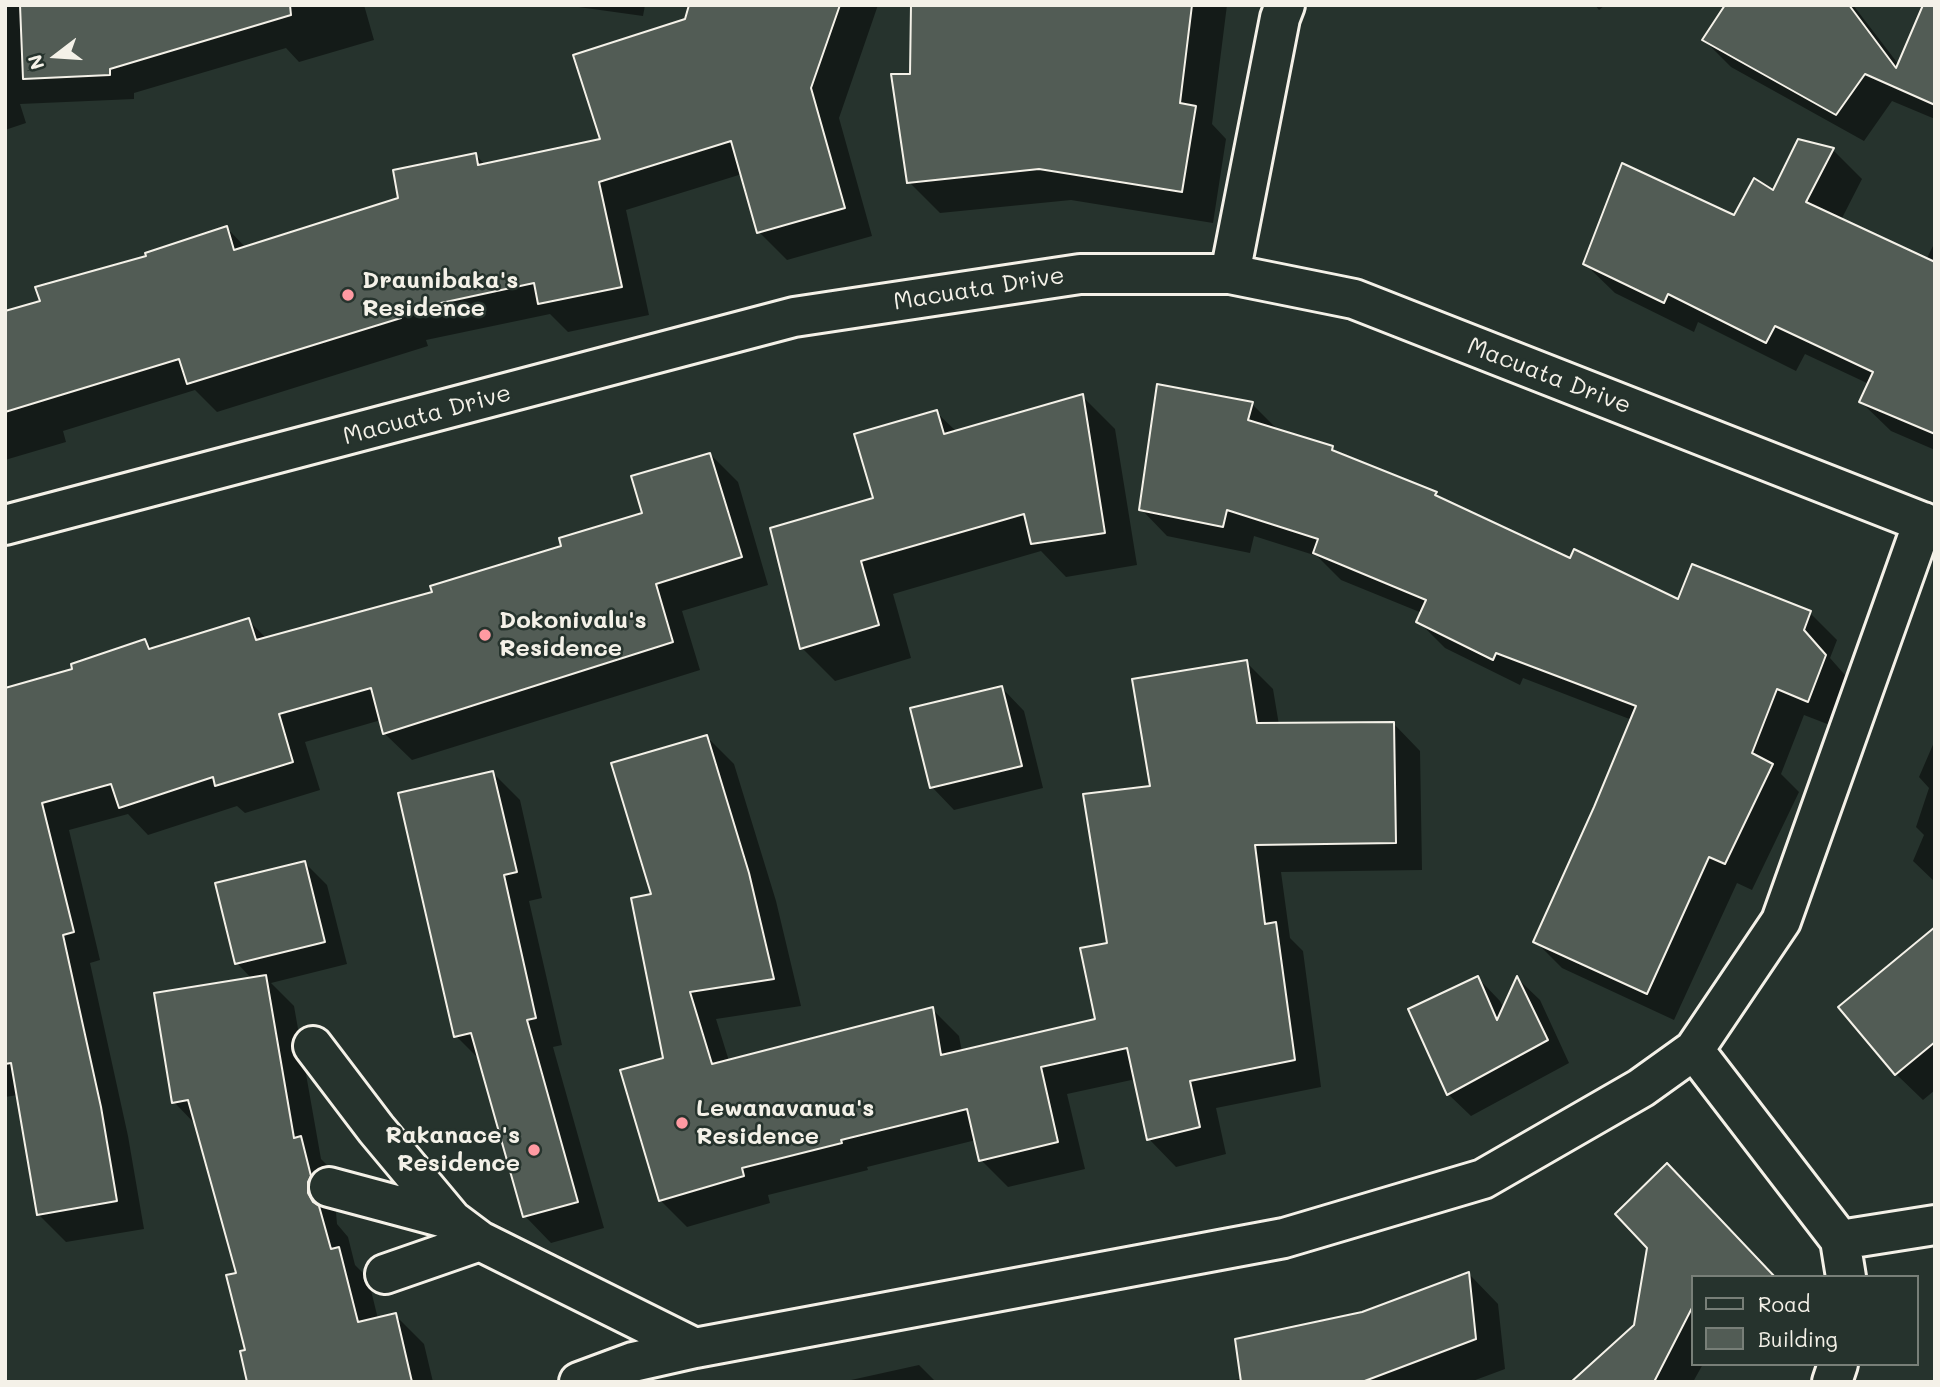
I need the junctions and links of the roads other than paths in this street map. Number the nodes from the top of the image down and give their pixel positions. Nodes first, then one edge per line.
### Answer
1 (1285, 5) edge
2 (1230, 274) junction
3 (5, 525) edge
4 (1929, 525) edge
5 (313, 1046) dead end
6 (1694, 1049) junction
7 (329, 1187) dead end
8 (1935, 1225) edge
9 (466, 1230) junction
10 (1843, 1258) edge
11 (385, 1274) dead end
12 (695, 1348) junction
13 (579, 1382) edge

1 - 2 street
2 - 3 street, Macuata Drive
2 - 4 street, Macuata Drive
4 - 6 street
5 - 9 street
6 - 10 street
6 - 12 street
7 - 9 street
8 - 10 street
9 - 11 street
9 - 12 street
12 - 13 street

